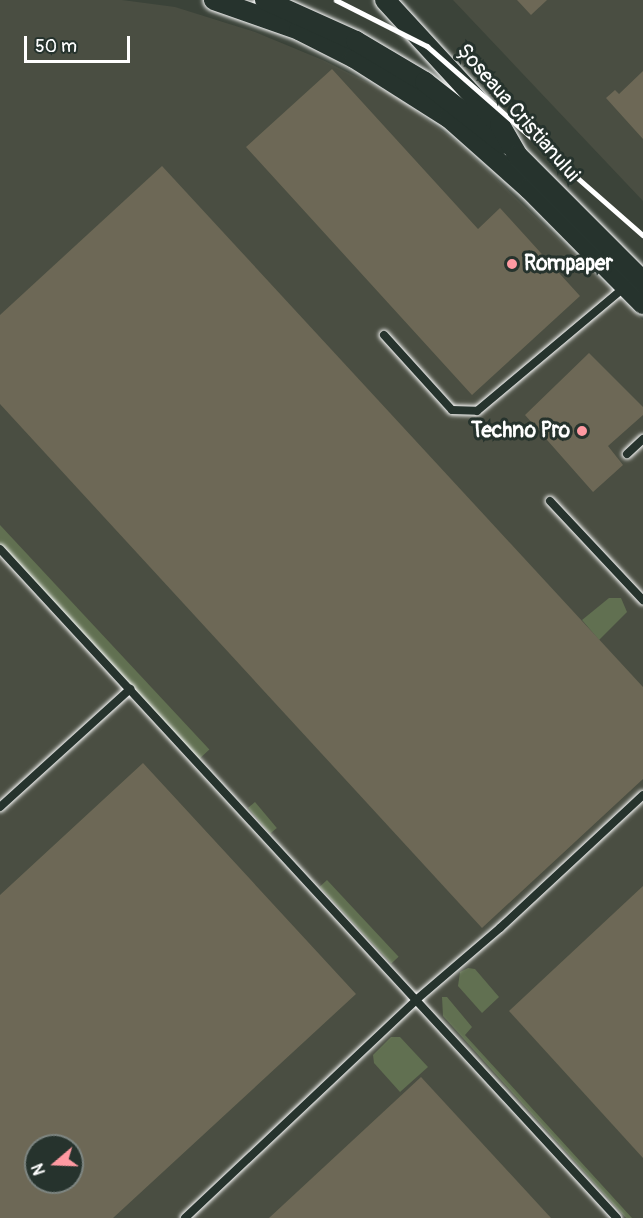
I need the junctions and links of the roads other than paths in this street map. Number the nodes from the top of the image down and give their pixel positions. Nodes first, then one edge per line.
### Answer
1 (214, 0) edge
2 (265, 0) edge
3 (385, 0) edge
4 (518, 156) junction
5 (635, 284) edge
6 (643, 304) edge
7 (384, 335) dead end
8 (643, 439) edge
9 (627, 454) dead end
10 (550, 501) dead end
11 (0, 549) edge
12 (643, 600) edge
13 (130, 689) junction
14 (643, 795) edge
15 (0, 807) edge
16 (416, 1000) junction
17 (185, 1218) edge
18 (617, 1218) edge

1 - 5 main road, Șoseaua Cristianului
2 - 4 main road
3 - 4 main road, Șoseaua Cristianului
4 - 5 main road, Șoseaua Cristianului
5 - 6 main road, Șoseaua Cristianului
5 - 7 lane
8 - 9 lane
10 - 12 lane
11 - 13 lane
13 - 15 lane
13 - 16 lane
14 - 16 lane
16 - 17 lane
16 - 18 lane

